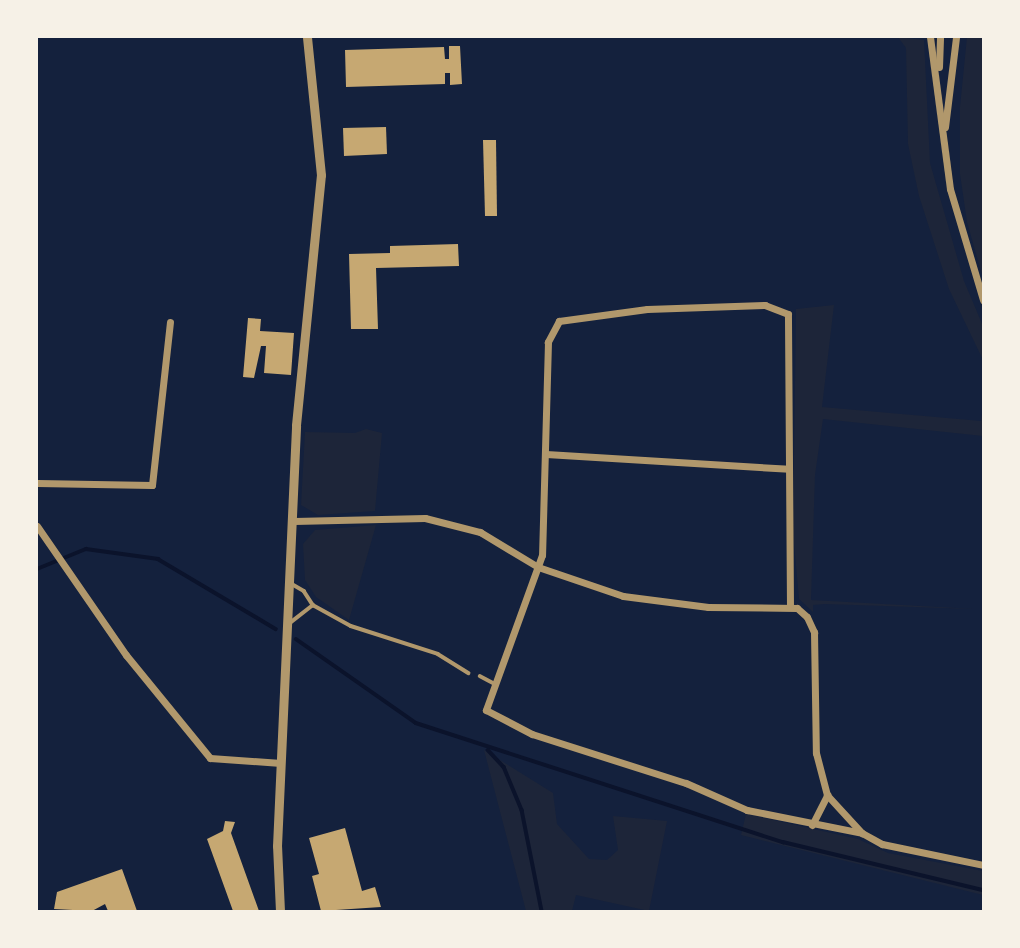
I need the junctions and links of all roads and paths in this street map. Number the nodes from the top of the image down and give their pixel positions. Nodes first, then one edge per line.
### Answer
1 (307, 37) edge
2 (930, 37) edge
3 (940, 37) edge
4 (956, 37) edge
5 (938, 81) junction
6 (943, 141) junction
7 (983, 300) edge
8 (170, 321) dead end
9 (547, 454) junction
10 (789, 469) junction
11 (37, 484) edge
12 (293, 521) junction
13 (37, 526) edge
14 (538, 567) junction
15 (292, 584) junction
16 (313, 606) junction
17 (790, 607) junction
18 (290, 623) junction
19 (469, 673) dead end
20 (480, 677) dead end
21 (493, 682) junction
22 (281, 763) junction
23 (827, 795) junction
24 (812, 825) junction
25 (862, 833) junction
26 (983, 865) edge
27 (280, 911) edge

1 - 12 street
2 - 5 street
3 - 5 street
4 - 6 street
5 - 6 street
6 - 7 street
8 - 11 street
9 - 10 street
9 - 10 street
9 - 14 street
10 - 17 street
12 - 14 street
12 - 15 street
13 - 22 street
14 - 17 street
14 - 21 street
15 - 16 lane
15 - 18 street
16 - 18 lane
16 - 19 lane
17 - 23 street
18 - 22 street
20 - 21 lane
21 - 24 street
22 - 27 street
23 - 24 street
23 - 25 street
24 - 25 street
25 - 26 street

